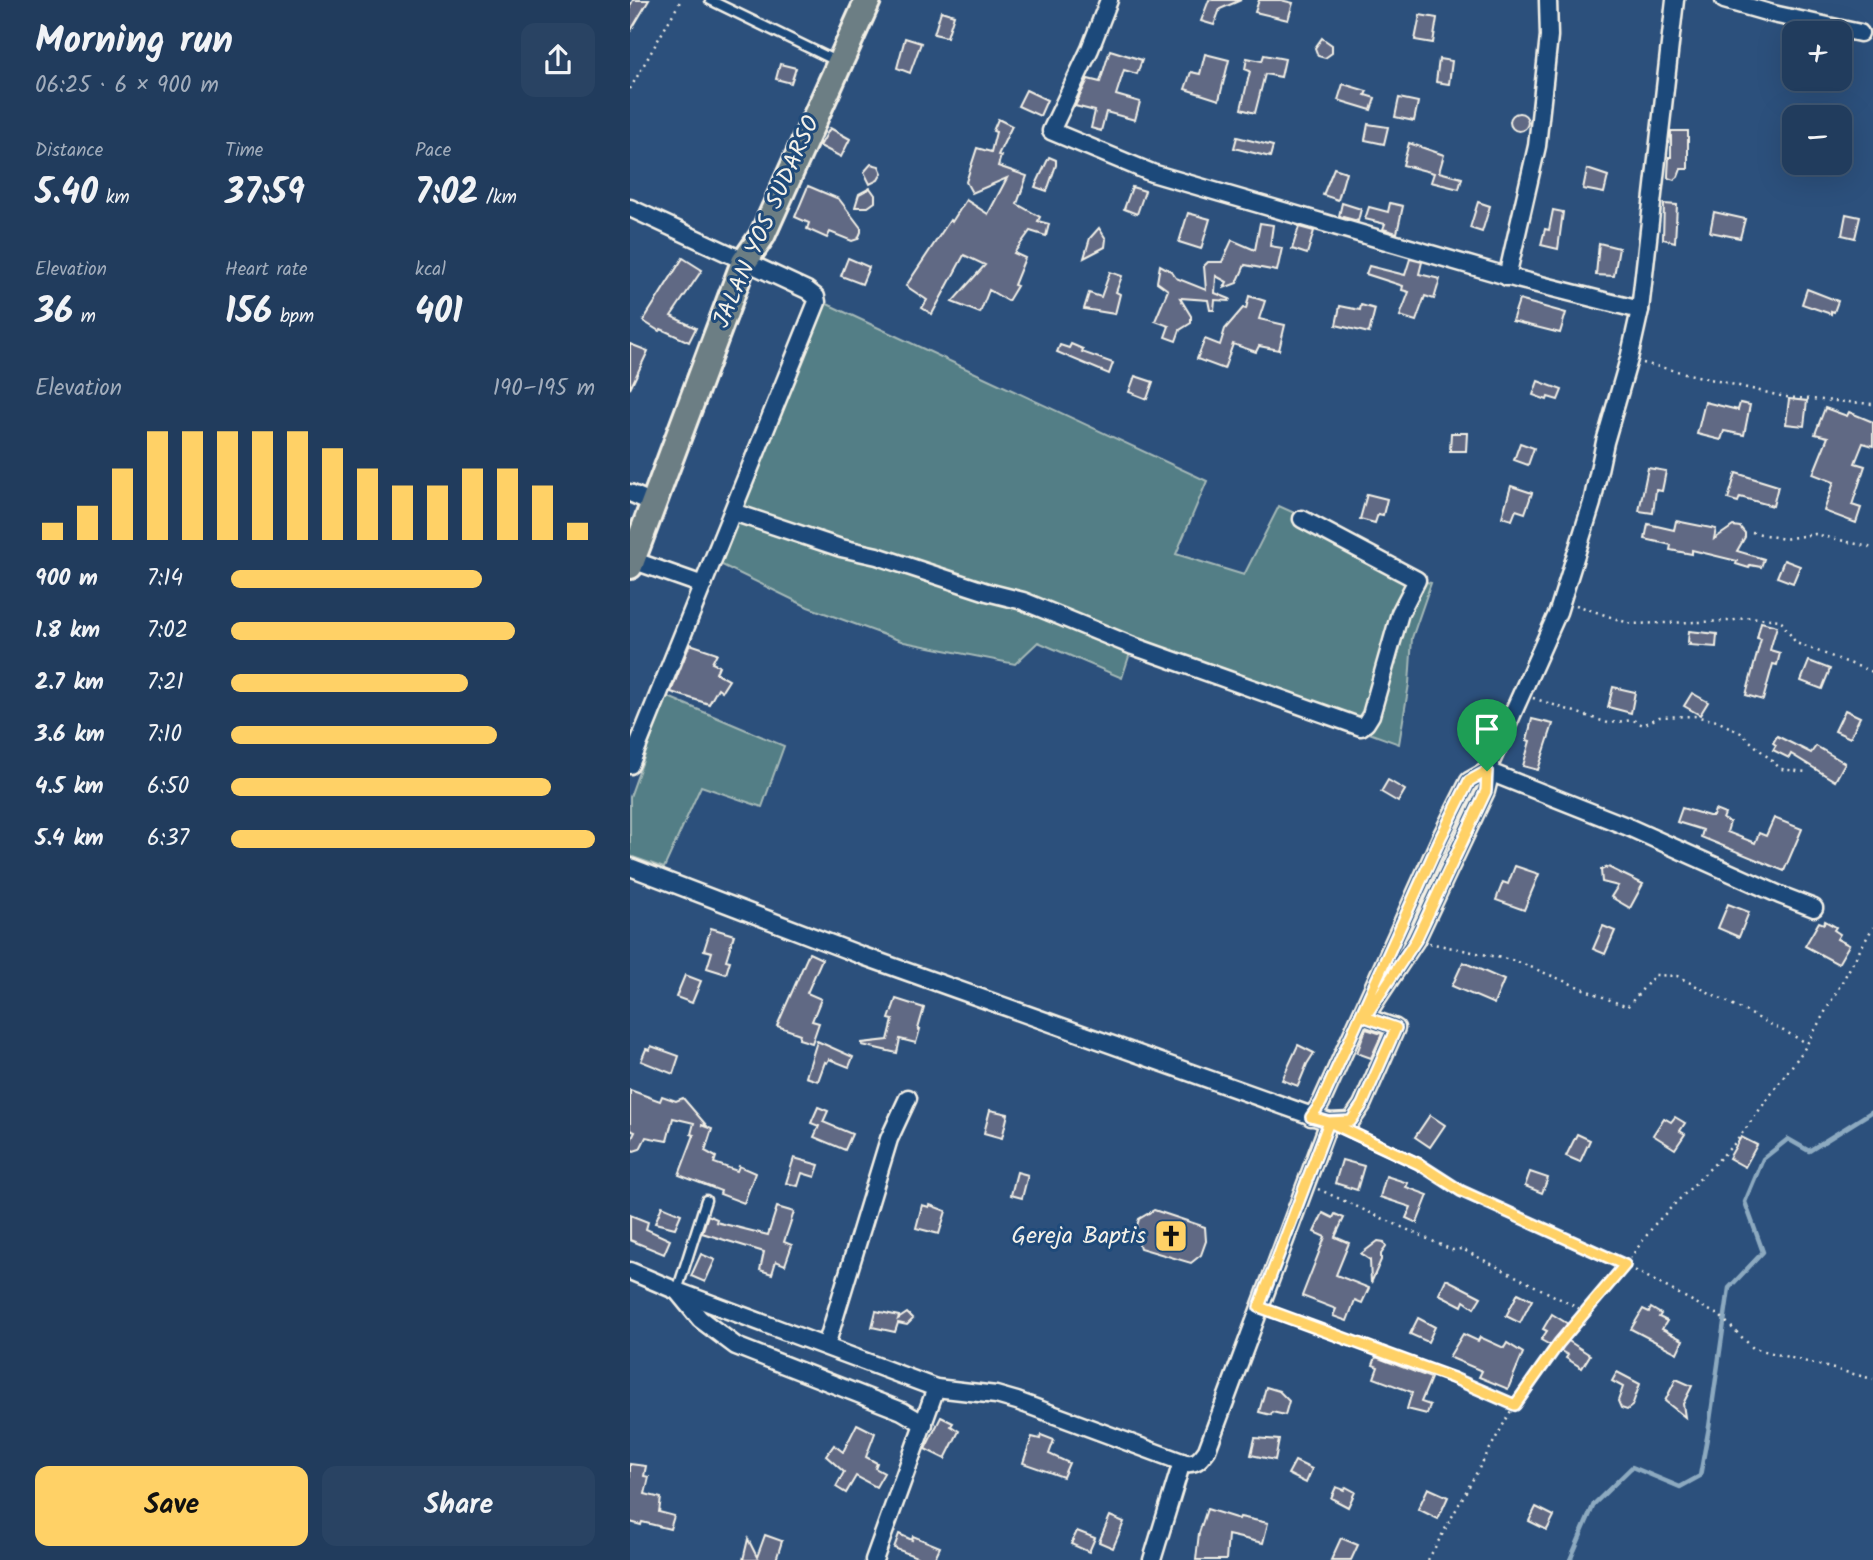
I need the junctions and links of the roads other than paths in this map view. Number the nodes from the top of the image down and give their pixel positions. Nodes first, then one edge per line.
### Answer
1 (710, 0) edge
2 (868, 0) edge
3 (1109, 0) edge
4 (1548, 0) edge
5 (1675, 0) edge
6 (1724, 0) edge
7 (1867, 35) edge
8 (838, 62) junction
9 (630, 208) edge
10 (744, 262) junction
11 (1507, 277) junction
12 (1640, 310) junction
13 (630, 493) edge
14 (653, 503) junction
15 (733, 512) junction
16 (1302, 519) dead end
17 (631, 563) edge
18 (703, 585) junction
19 (630, 765) edge
20 (1487, 771) junction
21 (630, 867) edge
22 (1814, 908) dead end
23 (908, 1098) dead end
24 (1311, 1117) junction
25 (1329, 1122) junction
26 (1419, 1164) road end
27 (706, 1200) dead end
28 (630, 1270) edge
29 (677, 1291) junction
30 (1259, 1307) junction
31 (826, 1346) junction
32 (1453, 1378) road end
33 (936, 1388) junction
34 (924, 1424) junction
35 (1182, 1462) junction
36 (874, 1560) edge
37 (1152, 1560) edge

1 - 8 lane
2 - 8 main road, JALAN YOS SUDARSO
3 - 11 street
4 - 11 street
5 - 12 street
6 - 7 street
8 - 10 main road, JALAN YOS SUDARSO
9 - 10 street
10 - 14 main road, JALAN YOS SUDARSO
10 - 15 street
11 - 12 street
12 - 20 street
13 - 14 street
14 - 17 main road, JALAN YOS SUDARSO
15 - 16 street
15 - 18 street
17 - 18 street
18 - 19 street
20 - 22 street
20 - 24 street
20 - 25 street
21 - 24 street
23 - 31 street
24 - 25 street
25 - 26 lane
25 - 30 street
27 - 29 lane
28 - 29 street
29 - 31 street
29 - 34 street
30 - 32 lane
30 - 35 street
31 - 33 street
33 - 34 street
33 - 35 street
34 - 36 street
35 - 37 street

